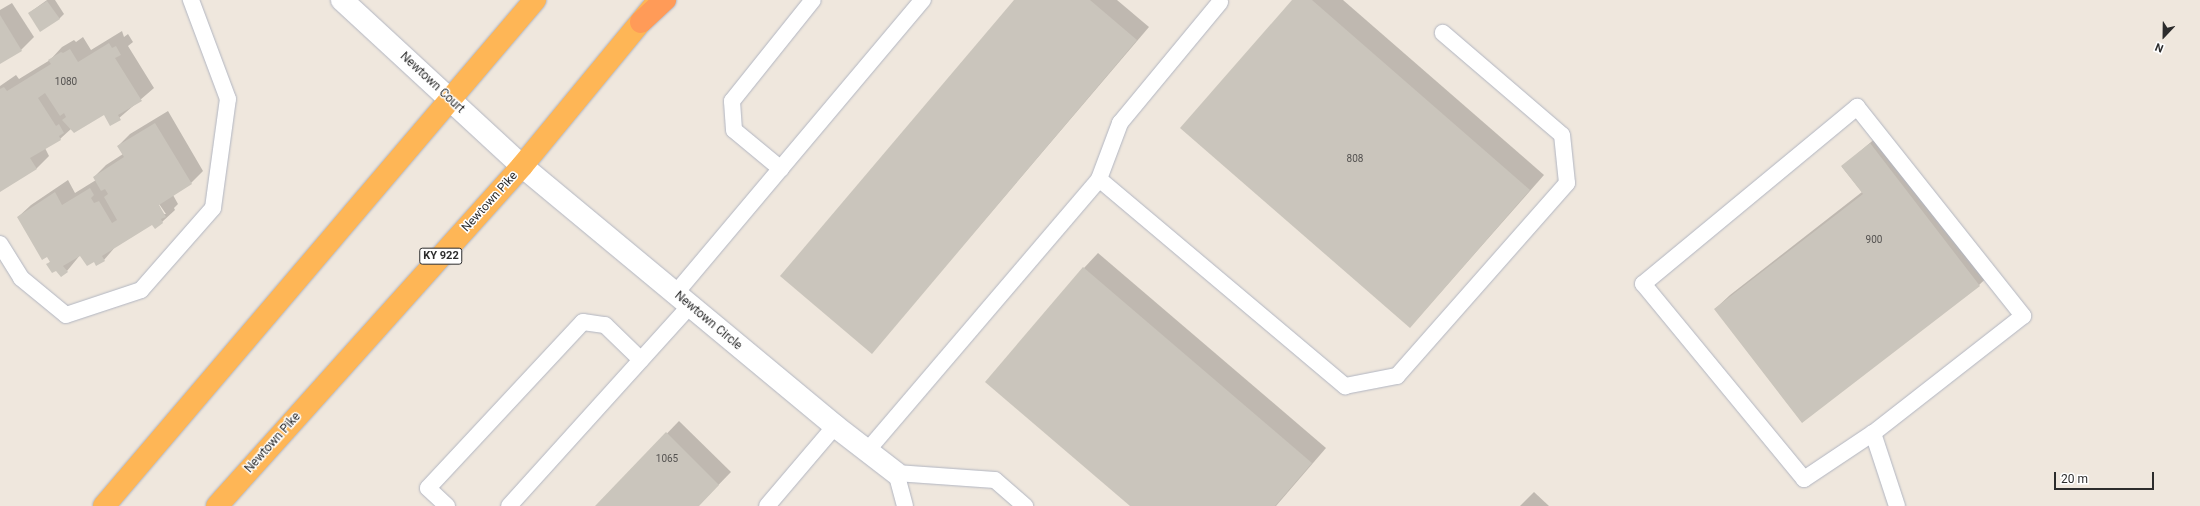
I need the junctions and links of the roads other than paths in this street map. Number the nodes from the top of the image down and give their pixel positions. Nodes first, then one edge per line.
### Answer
1 (191, 0) edge
2 (342, 0) edge
3 (535, 0) edge
4 (659, 0) edge
5 (665, 0) edge
6 (813, 0) edge
7 (923, 0) edge
8 (1220, 2) dead end
9 (641, 22) junction
10 (1443, 32) dead end
11 (450, 100) junction
12 (522, 166) junction
13 (781, 169) junction
14 (1099, 179) junction
15 (0, 244) edge
16 (683, 300) junction
17 (641, 360) junction
18 (835, 426) junction
19 (1873, 433) junction
20 (867, 451) junction
21 (896, 473) junction
22 (104, 506) edge
23 (217, 506) edge
24 (447, 506) edge
25 (509, 506) edge
26 (767, 506) edge
27 (905, 506) edge
28 (1025, 506) edge
29 (1897, 506) edge

1 - 15 lane
2 - 11 street, Newtown Court
3 - 11 highway
4 - 9 highway, Newtown Pike / KY 922
5 - 9 highway
6 - 13 lane
7 - 13 lane
8 - 14 lane
9 - 12 highway, Newtown Pike / KY 922
10 - 14 lane
11 - 12 street, Newtown Court
11 - 22 highway
12 - 16 street, Newtown Circle
12 - 23 highway, Newtown Pike / KY 922
13 - 16 lane
14 - 20 lane
16 - 17 lane
16 - 18 street, Newtown Circle
17 - 24 lane
17 - 25 lane
18 - 20 street, Newtown Circle
18 - 26 lane
19 - 19 lane
19 - 29 lane
20 - 21 street, Newtown Circle
21 - 27 lane
21 - 28 lane

